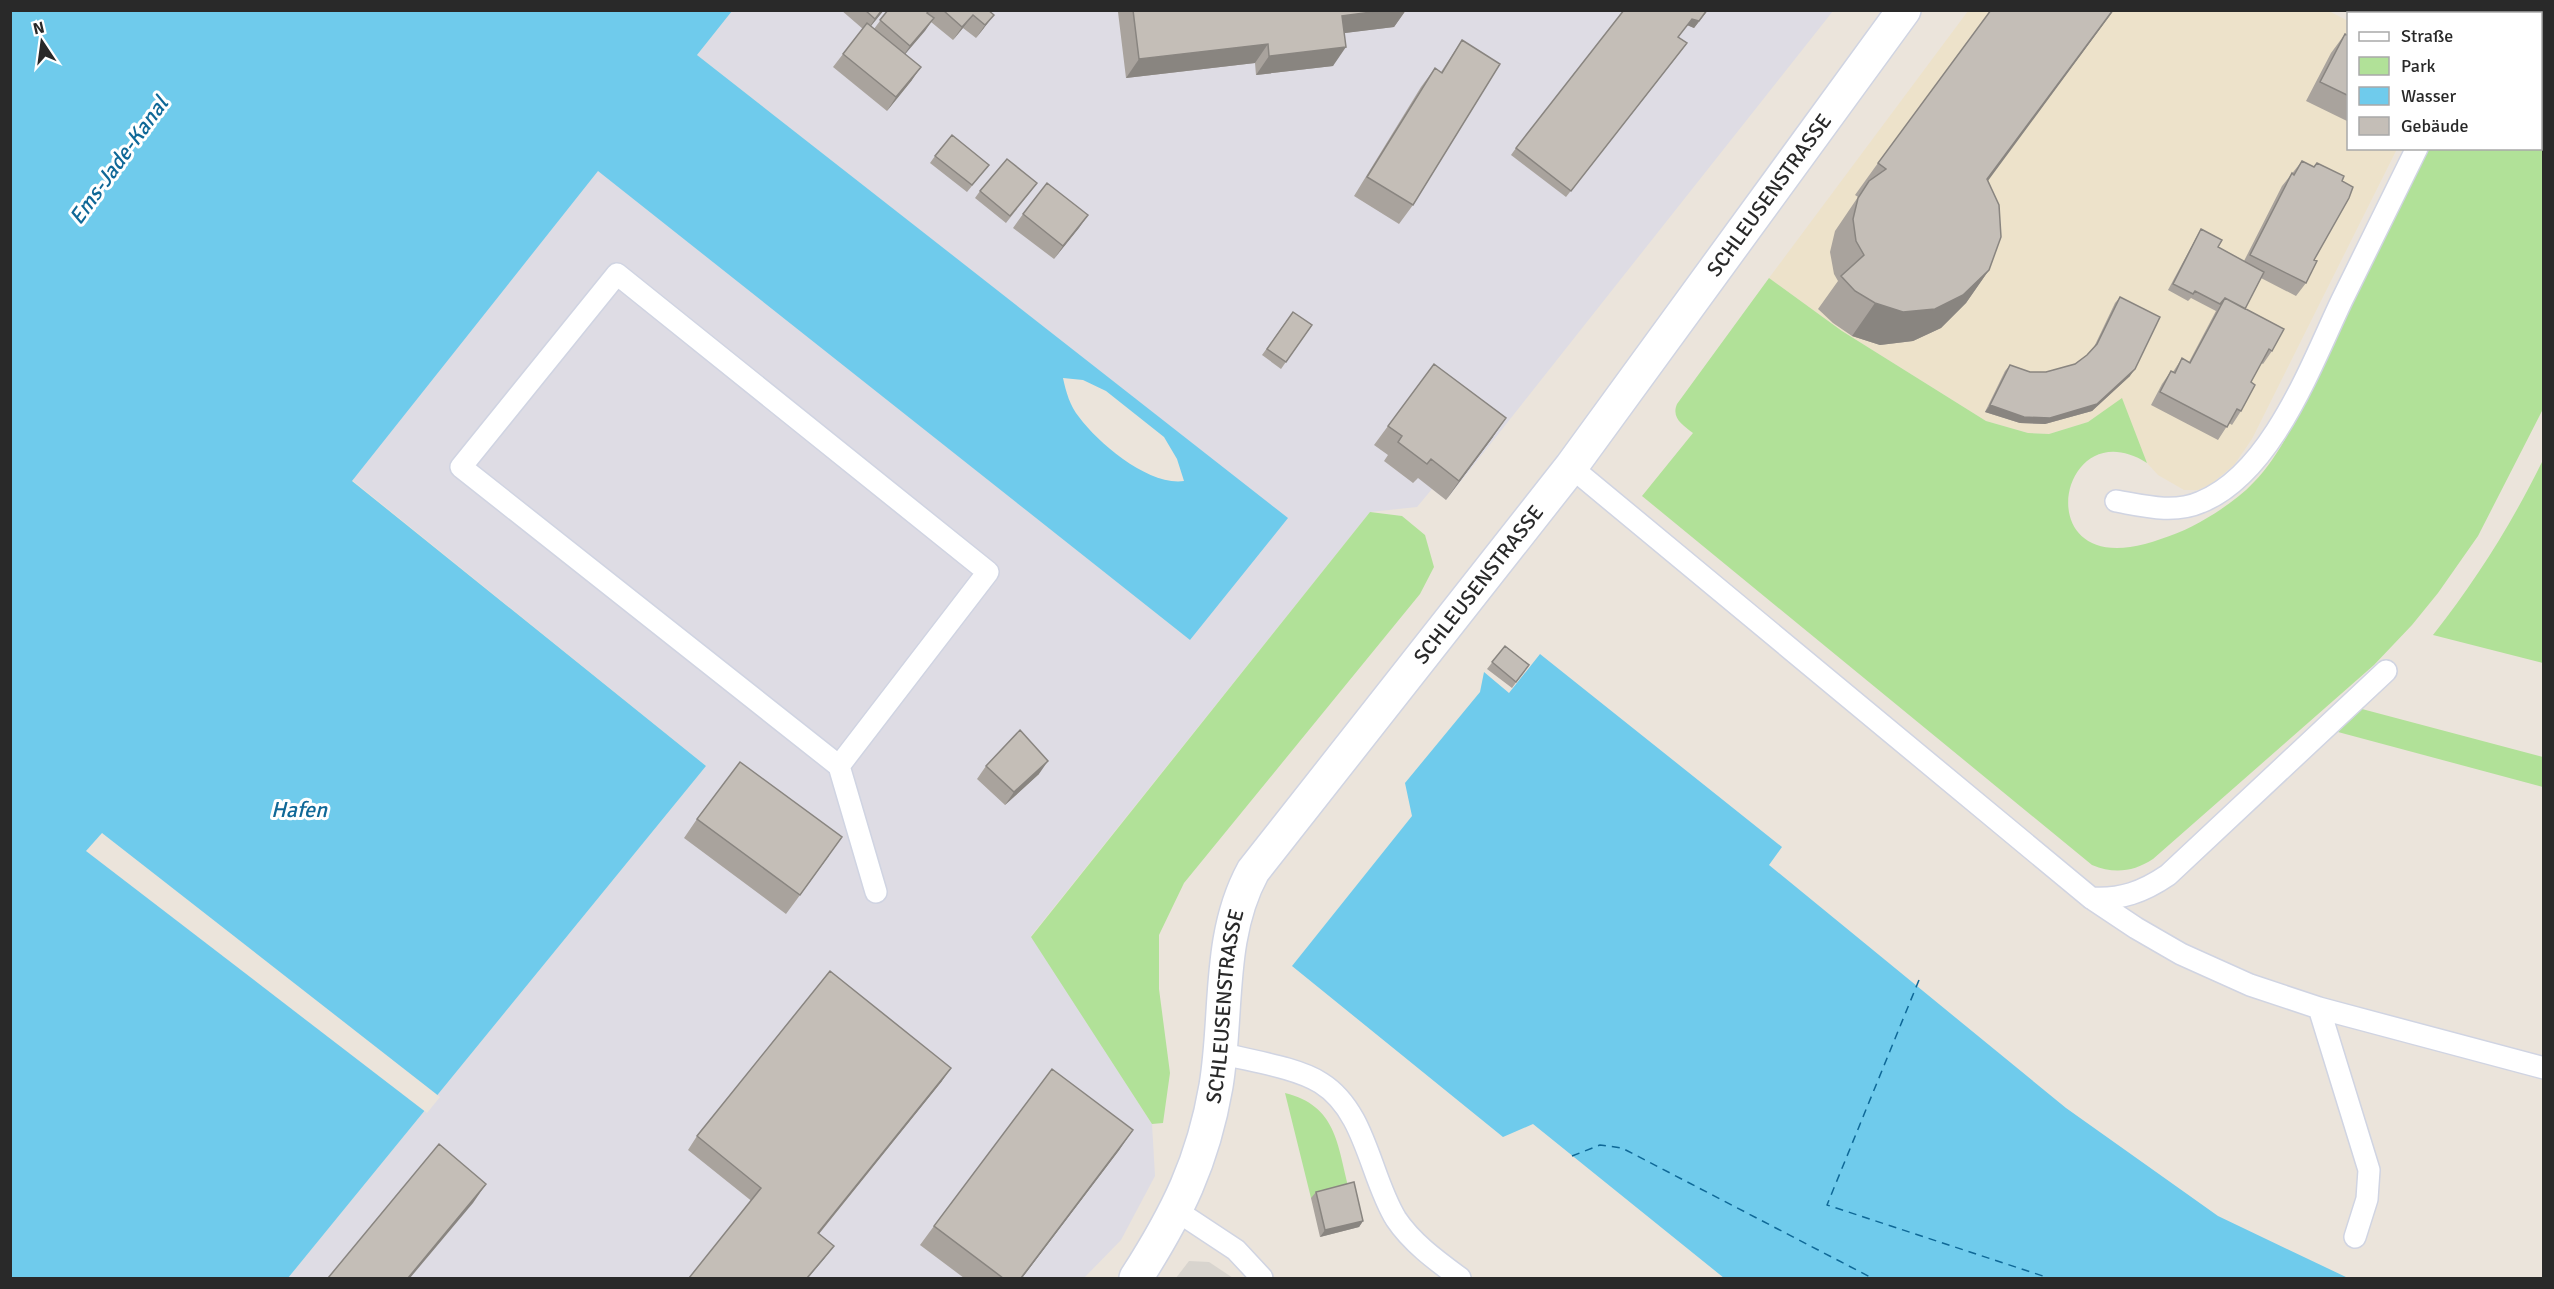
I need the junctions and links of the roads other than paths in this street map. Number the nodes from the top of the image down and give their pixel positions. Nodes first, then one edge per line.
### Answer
1 (1904, 10) edge
2 (2416, 150) edge
3 (1571, 467) junction
4 (2116, 501) dead end
5 (2386, 671) dead end
6 (839, 766) junction
7 (876, 892) dead end
8 (2091, 898) junction
9 (2319, 1008) junction
10 (1220, 1053) junction
11 (2544, 1068) edge
12 (1177, 1211) junction
13 (2355, 1237) dead end
14 (1136, 1278) edge
15 (1262, 1278) edge
16 (1460, 1278) edge

1 - 3 street, SCHLEUSENSTRASSE
2 - 4 lane
3 - 8 lane
3 - 10 street, SCHLEUSENSTRASSE
5 - 8 lane
6 - 6 lane
6 - 7 lane
8 - 9 lane
9 - 11 lane
9 - 13 lane
10 - 12 street, SCHLEUSENSTRASSE
10 - 16 lane
12 - 14 street, SCHLEUSENSTRASSE
12 - 15 lane

